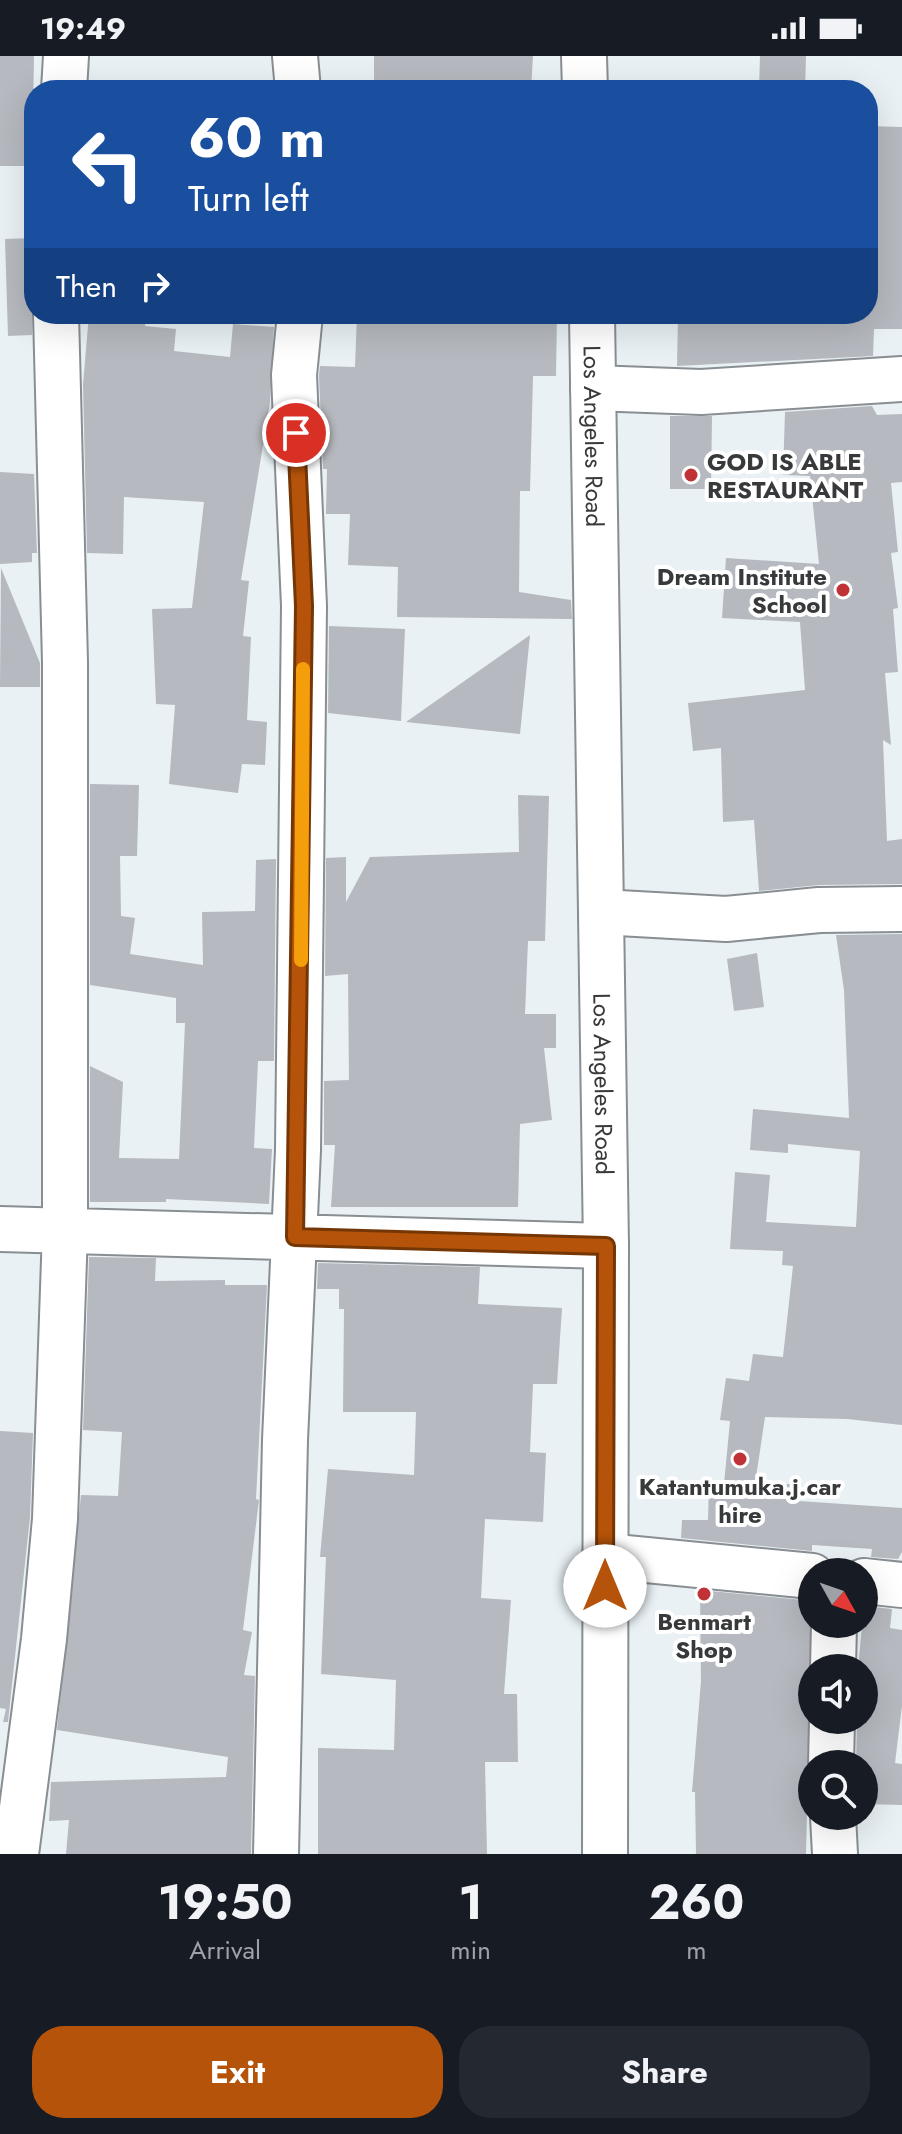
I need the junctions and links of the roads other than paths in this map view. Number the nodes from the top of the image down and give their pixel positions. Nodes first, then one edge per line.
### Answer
1 (66, 56) edge
2 (295, 56) edge
3 (584, 56) edge
4 (65, 80) edge
5 (297, 80) edge
6 (585, 80) edge
7 (56, 324) edge
8 (299, 324) edge
9 (592, 324) edge
10 (902, 379) edge
11 (593, 388) junction
12 (902, 909) edge
13 (601, 912) junction
14 (0, 1229) edge
15 (65, 1231) junction
16 (295, 1237) junction
17 (606, 1246) junction
18 (605, 1556) junction
19 (798, 1575) edge
20 (878, 1582) edge
21 (902, 1585) edge
22 (834, 1830) edge
23 (16, 1854) edge
24 (276, 1854) edge
25 (605, 1854) edge
26 (835, 1854) edge

1 - 4 street
2 - 5 street
3 - 6 street
7 - 15 street
8 - 16 street
9 - 11 street, Los Angeles Road
10 - 11 street
11 - 13 street, Los Angeles Road
12 - 13 street
13 - 17 street, Los Angeles Road
14 - 15 street
15 - 16 street
15 - 23 street
16 - 17 street
16 - 24 street
17 - 18 street, Los Angeles Road
18 - 19 street
18 - 25 street, Los Angeles Road
20 - 21 street
22 - 26 street

